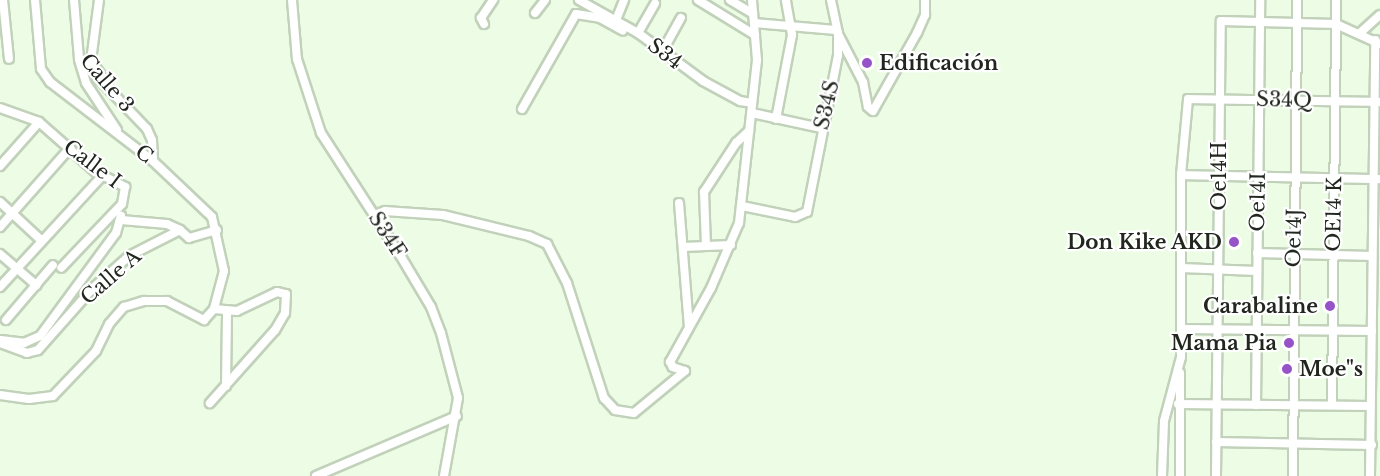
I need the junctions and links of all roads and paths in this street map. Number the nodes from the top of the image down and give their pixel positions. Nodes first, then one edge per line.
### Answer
1 (3, 0) edge
2 (35, 0) edge
3 (74, 0) edge
4 (99, 0) edge
5 (292, 0) edge
6 (493, 0) edge
7 (545, 0) edge
8 (579, 0) edge
9 (624, 0) edge
10 (698, 0) edge
11 (730, 0) edge
12 (753, 0) edge
13 (786, 0) edge
14 (831, 0) edge
15 (926, 0) edge
16 (1260, 0) edge
17 (1297, 0) edge
18 (1336, 0) edge
19 (589, 2) edge
20 (655, 3) dead end
21 (535, 13) dead end
22 (753, 14) junction
23 (1380, 15) edge
24 (681, 18) dead end
25 (616, 20) junction
26 (1260, 22) junction
27 (1297, 22) junction
28 (484, 24) dead end
29 (754, 24) junction
30 (790, 24) junction
31 (1336, 24) junction
32 (635, 32) junction
33 (1362, 32) junction
34 (838, 33) junction
35 (755, 35) junction
36 (1377, 42) edge
37 (662, 52) junction
38 (79, 58) junction
39 (9, 59) dead end
40 (107, 84) junction
41 (1220, 99) junction
42 (1259, 100) junction
43 (1295, 100) junction
44 (1335, 101) junction
45 (1377, 102) edge
46 (752, 103) junction
47 (0, 109) edge
48 (522, 109) dead end
49 (752, 114) junction
50 (776, 119) junction
51 (39, 122) junction
52 (821, 128) junction
53 (749, 131) junction
54 (121, 137) junction
55 (70, 148) junction
56 (153, 161) junction
57 (0, 166) edge
58 (103, 175) junction
59 (1181, 175) junction
60 (1219, 176) junction
61 (1258, 177) junction
62 (1296, 177) junction
63 (1335, 178) junction
64 (1377, 179) edge
65 (0, 202) edge
66 (679, 203) dead end
67 (122, 204) junction
68 (742, 206) junction
69 (12, 214) junction
70 (374, 215) junction
71 (121, 220) junction
72 (0, 227) edge
73 (180, 230) junction
74 (217, 230) junction
75 (42, 241) junction
76 (731, 245) junction
77 (706, 246) junction
78 (683, 247) junction
79 (1257, 253) junction
80 (0, 254) edge
81 (1294, 254) junction
82 (1334, 255) junction
83 (1372, 256) junction
84 (16, 268) junction
85 (1181, 268) junction
86 (1220, 270) junction
87 (1257, 271) junction
88 (36, 285) junction
89 (0, 287) edge
90 (214, 309) junction
91 (227, 312) junction
92 (6, 320) dead end
93 (1219, 328) junction
94 (689, 329) junction
95 (1182, 329) junction
96 (1257, 329) junction
97 (1292, 329) junction
98 (1333, 330) junction
99 (1372, 331) junction
100 (0, 341) edge
101 (1181, 357) junction
102 (226, 386) junction
103 (0, 394) edge
104 (210, 404) dead end
105 (1178, 404) junction
106 (1256, 405) junction
107 (1332, 405) junction
108 (1218, 406) junction
109 (1293, 406) junction
110 (1370, 406) junction
111 (457, 416) junction
112 (1216, 442) junction
113 (1293, 444) junction
114 (1372, 445) junction
115 (316, 476) edge
116 (444, 476) edge
117 (1162, 476) edge
118 (1180, 476) edge
119 (1216, 476) edge
120 (1293, 476) edge
121 (1370, 476) edge

1 - 39 street
2 - 54 street, C
3 - 38 street, Calle 3
4 - 40 street
5 - 70 street, S34F
6 - 28 street
7 - 21 street
8 - 19 street, S34
9 - 25 street
10 - 35 street
11 - 22 street
12 - 22 street
13 - 30 street
14 - 34 street, S34S
15 - 34 street
16 - 26 street, Oe14I
17 - 27 street, Oe14J
18 - 31 street, OE14 K
19 - 25 street, S34
20 - 32 street
22 - 29 street
23 - 33 street
24 - 37 street
25 - 32 street, S34
26 - 27 street
26 - 41 street, Oe14H
26 - 42 street, Oe14I
27 - 31 street
27 - 43 street, Oe14J
29 - 30 street
29 - 35 street
30 - 34 street
30 - 50 street
31 - 33 street
31 - 44 street, OE14 K
32 - 37 street, S34
32 - 48 street
33 - 36 street
34 - 52 street, S34S
35 - 46 street
36 - 45 street
37 - 46 street, S34
38 - 40 street, Calle 3
38 - 54 street
40 - 56 street, Calle 3
41 - 42 street, S34Q
41 - 59 street, S34Q
41 - 60 street, Oe14H
42 - 43 street, S34Q
42 - 61 street, Oe14I
43 - 44 street, S34Q
43 - 62 street, Oe14J
44 - 45 street, S34Q
44 - 63 street, OE14 K
45 - 64 street
46 - 49 street
47 - 51 street, Calle I
49 - 50 street
49 - 53 street
50 - 52 street
51 - 55 street, Calle I
51 - 57 street
52 - 68 street, S34S
53 - 68 street
53 - 77 street
54 - 56 street, C
55 - 58 street, Calle I
55 - 69 street
56 - 74 street, C
58 - 67 street, Calle I
58 - 75 street
59 - 60 street
59 - 85 street
60 - 61 street
60 - 86 street, Oe14H
61 - 62 street
61 - 79 street, Oe14I
62 - 63 street
62 - 81 street, Oe14J
63 - 64 street
63 - 82 street, OE14 K
64 - 83 street
65 - 69 street
66 - 78 street
67 - 71 street
67 - 88 street, Calle I
68 - 76 street
69 - 72 street
69 - 75 street
70 - 94 street
70 - 111 street, S34F
71 - 73 street, Calle A
71 - 100 street
73 - 74 street
73 - 100 street, Calle A
74 - 90 street, C
75 - 84 street
76 - 77 street
76 - 94 street
77 - 78 street
78 - 94 street
79 - 81 street
79 - 87 street, Oe14I
80 - 84 street
81 - 82 street
81 - 97 street, Oe14J
82 - 83 street
82 - 98 street, OE14 K
83 - 99 street
84 - 88 street
84 - 89 street
85 - 86 street
85 - 95 street
86 - 87 street
86 - 93 street, Oe14H
87 - 96 street, Oe14I
88 - 92 street, Calle I
90 - 91 street
90 - 103 street
91 - 102 street
91 - 102 street
93 - 95 street
93 - 96 street
93 - 108 street, Oe14H
95 - 101 street
96 - 97 street
96 - 106 street, Oe14I
97 - 98 street
97 - 109 street, Oe14J
98 - 99 street
98 - 107 street, OE14 K
99 - 110 street
101 - 105 street
101 - 117 street
102 - 104 street
105 - 108 street
105 - 118 street
106 - 108 street
106 - 109 street
107 - 109 street
107 - 110 street
108 - 112 street, Oe14H
109 - 113 street, Oe14J
110 - 114 street
111 - 115 street
111 - 116 street, S34F
112 - 113 street
112 - 119 street, Oe14H
113 - 114 street
113 - 120 street, Oe14J
114 - 121 street

